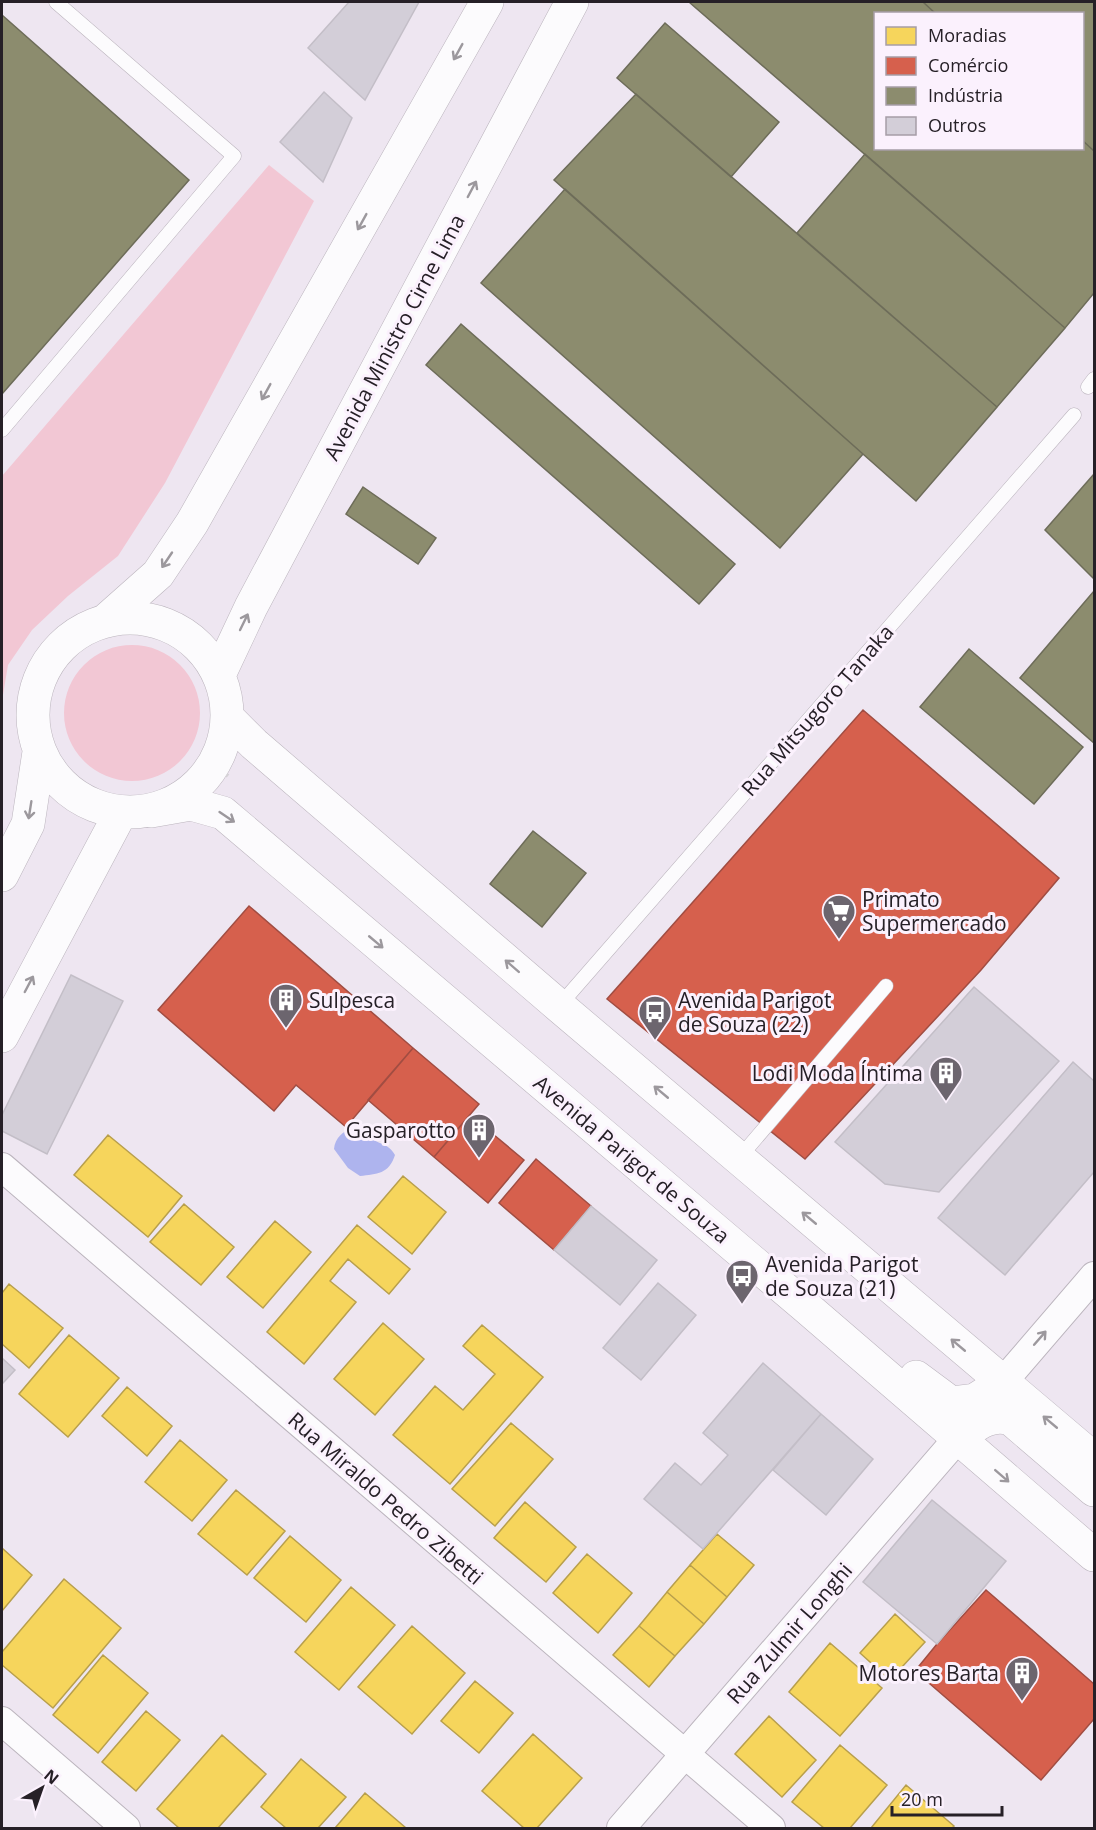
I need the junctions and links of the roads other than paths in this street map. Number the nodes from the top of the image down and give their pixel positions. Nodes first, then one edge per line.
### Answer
1 (56, 2) edge
2 (487, 2) edge
3 (572, 2) edge
4 (1074, 415) dead end
5 (2, 430) edge
6 (105, 621) junction
7 (219, 675) junction
8 (227, 717) junction
9 (39, 752) junction
10 (136, 811) junction
11 (2, 875) edge
12 (886, 986) dead end
13 (559, 1006) junction
14 (2, 1036) edge
15 (739, 1158) junction
16 (2, 1167) edge
17 (1095, 1276) edge
18 (806, 1306) junction
19 (1002, 1383) junction
20 (958, 1438) junction
21 (1095, 1459) edge
22 (1095, 1490) edge
23 (1095, 1555) edge
24 (2, 1721) edge
25 (685, 1754) junction
26 (126, 1828) edge
27 (621, 1828) edge
28 (771, 1828) edge

1 - 5 lane
2 -> 6 main road
7 -> 3 main road, Avenida Ministro Cirne Lima
4 - 13 lane, Rua Mitsugoro Tanaka
6 - 7 main road
6 - 9 main road
7 - 8 main road
8 - 10 main road
13 -> 8 main road
9 - 10 main road
9 -> 11 main road
14 -> 10 main road
10 -> 18 main road, Avenida Parigot de Souza
12 - 15 lane
15 -> 13 main road
19 -> 15 main road
16 - 25 street, Rua Miraldo Pedro Zibetti
19 -> 17 street
18 - 19 main road
18 - 20 main road, Avenida Parigot de Souza
19 - 20 street, Rua Zulmir Longhi
21 -> 19 main road
20 - 22 main road
20 -> 23 main road, Avenida Parigot de Souza
20 - 25 street, Rua Zulmir Longhi
24 - 26 street
25 - 27 street, Rua Zulmir Longhi
25 - 28 street, Rua Miraldo Pedro Zibetti

